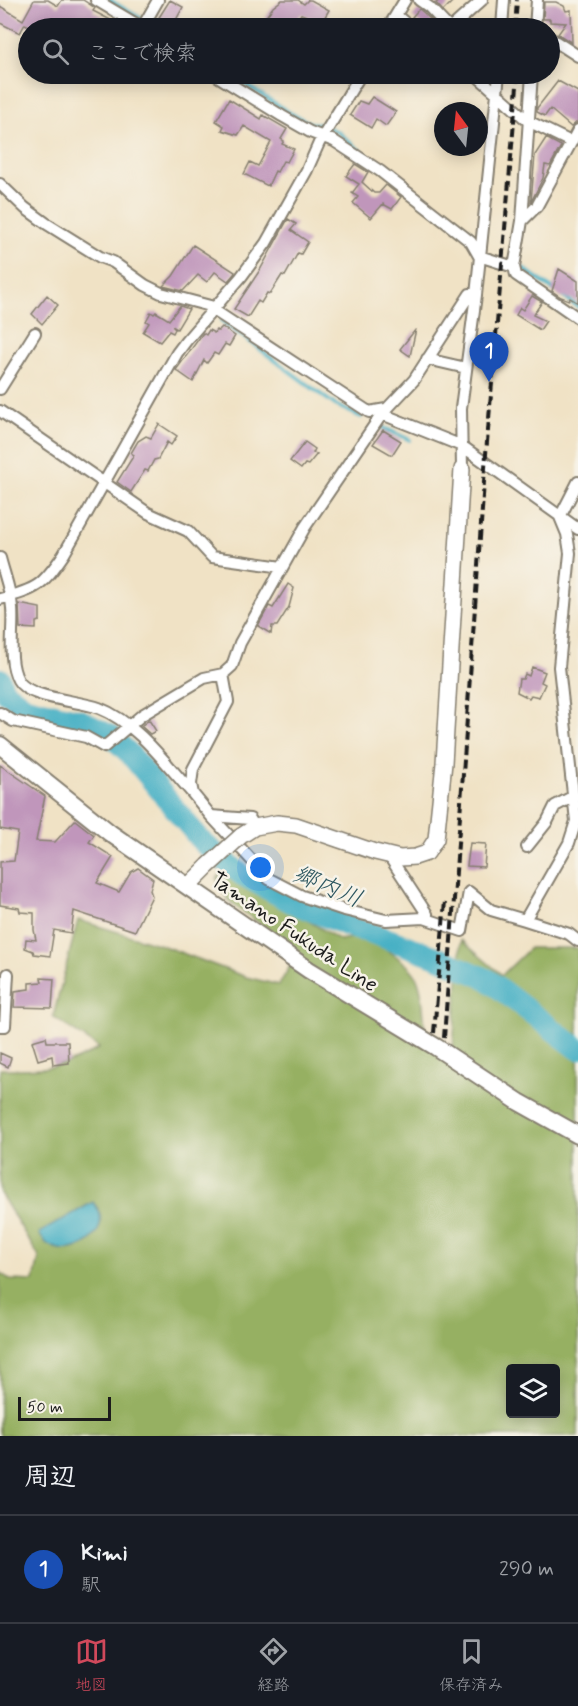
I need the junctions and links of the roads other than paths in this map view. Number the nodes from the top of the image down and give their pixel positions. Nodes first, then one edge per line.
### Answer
1 (96, 0) edge
2 (158, 0) edge
3 (405, 0) edge
4 (419, 0) edge
5 (482, 0) edge
6 (504, 0) edge
7 (537, 0) edge
8 (396, 15) junction
9 (133, 18) edge
10 (148, 18) edge
11 (394, 18) edge
12 (399, 18) edge
13 (440, 18) edge
14 (461, 18) edge
15 (503, 18) edge
16 (536, 18) edge
17 (560, 45) edge
18 (578, 56) edge
19 (230, 84) edge
20 (355, 84) edge
21 (487, 84) edge
22 (498, 84) edge
23 (531, 84) edge
24 (498, 93) junction
25 (528, 121) junction
26 (578, 130) edge
27 (328, 131) junction
28 (571, 142) junction
29 (0, 184) edge
30 (522, 221) junction
31 (479, 256) junction
32 (514, 267) junction
33 (476, 295) junction
34 (213, 308) junction
35 (578, 318) edge
36 (35, 333) dead end
37 (427, 359) junction
38 (466, 368) junction
39 (0, 389) edge
40 (0, 411) edge
41 (384, 411) junction
42 (462, 446) junction
43 (462, 469) joint
44 (578, 482) edge
45 (106, 483) junction
46 (560, 517) junction
47 (578, 529) edge
48 (0, 558) edge
49 (282, 567) junction
50 (4, 598) edge
51 (223, 674) junction
52 (0, 713) edge
53 (128, 727) junction
54 (0, 745) edge
55 (193, 769) junction
56 (178, 778) junction
57 (193, 794) junction
58 (574, 796) junction
59 (211, 816) junction
60 (255, 827) junction
61 (527, 847) dead end
62 (389, 855) junction
63 (188, 886) junction
64 (424, 918) junction
65 (525, 920) junction
66 (578, 942) edge
67 (8, 974) dead end
68 (0, 1026) edge
69 (578, 1135) edge

1 - 9 street
2 - 10 street
3 - 8 street
4 - 13 street
5 - 14 street
6 - 15 street
7 - 16 street
8 - 11 street
8 - 12 street
17 - 18 street
19 - 27 street
20 - 27 street
21 - 24 street
22 - 24 street
23 - 25 street
24 - 25 street
24 - 31 street
25 - 28 street
25 - 30 street
26 - 28 street
27 - 31 street
27 - 34 street
28 - 30 street
29 - 34 street
30 - 32 street
31 - 32 street
31 - 33 street
32 - 35 street
33 - 37 street
33 - 38 street
34 - 41 street
34 - 45 street
36 - 39 street
37 - 38 street
37 - 41 street
38 - 42 street
40 - 45 street
41 - 42 street
41 - 49 street
42 - 43 street
42 - 46 street
43 - 62 street
44 - 46 street
45 - 49 street
45 - 50 street
46 - 47 street
46 - 58 street
48 - 50 street
49 - 51 street
50 - 53 street
51 - 53 street
51 - 55 street
52 - 53 street
53 - 56 street
54 - 63 main road, Tamano Fukuda Line
55 - 56 street
55 - 57 street
56 - 57 street
57 - 59 street
58 - 61 street
58 - 65 street
59 - 60 street
59 - 64 street
60 - 62 street
60 - 63 street, bridge
62 - 64 street
63 - 69 main road, Tamano Fukuda Line
64 - 65 street
65 - 66 street
67 - 68 street

